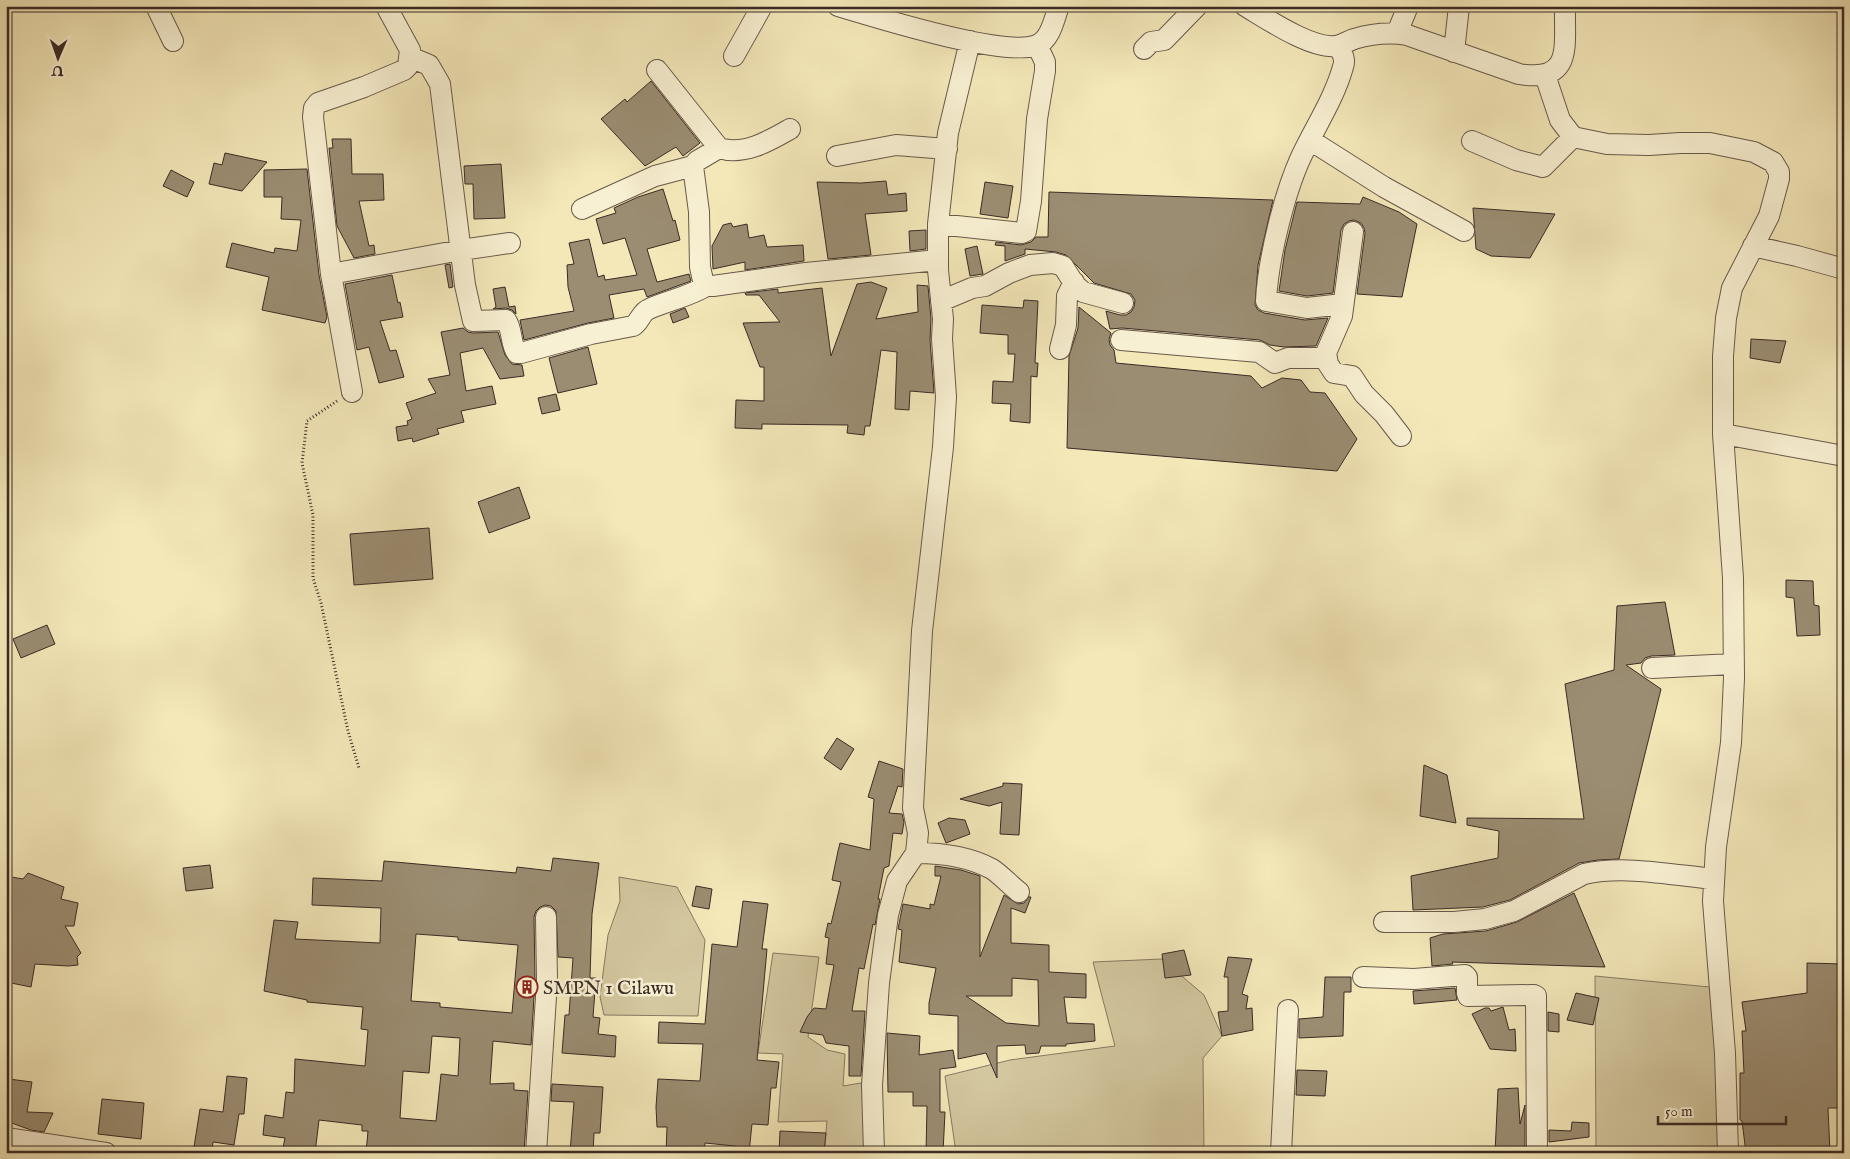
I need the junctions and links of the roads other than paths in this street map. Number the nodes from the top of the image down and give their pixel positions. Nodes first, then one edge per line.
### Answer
1 (156, 6) edge
2 (386, 6) edge
3 (762, 6) edge
4 (838, 6) edge
5 (1060, 6) edge
6 (1197, 6) edge
7 (1245, 6) edge
8 (1408, 6) edge
9 (1459, 6) edge
10 (1565, 6) edge
11 (1397, 33) junction
12 (172, 41) dead end
13 (970, 41) junction
14 (1037, 45) junction
15 (1338, 46) junction
16 (1144, 49) dead end
17 (1454, 52) junction
18 (734, 56) dead end
19 (410, 57) junction
20 (657, 70) dead end
21 (1545, 75) junction
22 (790, 129) dead end
23 (1573, 137) junction
24 (1310, 140) junction
25 (1472, 141) dead end
26 (719, 148) junction
27 (947, 149) junction
28 (837, 156) dead end
29 (693, 166) junction
30 (582, 209) dead end
31 (938, 224) junction
32 (1464, 231) dead end
33 (1353, 232) dead end
34 (510, 243) dead end
35 (1753, 246) junction
36 (461, 250) junction
37 (938, 260) junction
38 (1844, 269) edge
39 (331, 274) junction
40 (1074, 282) junction
41 (708, 286) junction
42 (941, 301) junction
43 (1124, 303) dead end
44 (1343, 304) junction
45 (1121, 340) dead end
46 (1060, 349) dead end
47 (1326, 358) junction
48 (352, 392) road end
49 (1723, 434) junction
50 (1401, 436) dead end
51 (1844, 456) edge
52 (1733, 664) junction
53 (1652, 668) dead end
54 (916, 853) junction
55 (1714, 878) junction
56 (1018, 892) dead end
57 (546, 917) dead end
58 (1384, 922) dead end
59 (1363, 977) dead end
60 (1288, 1010) dead end
61 (6, 1138) edge
62 (106, 1153) edge
63 (536, 1153) edge
64 (874, 1153) edge
65 (1281, 1153) edge
66 (1537, 1153) edge
67 (1728, 1153) edge

1 - 12 street
2 - 19 street
3 - 18 street
4 - 13 street
5 - 14 street
6 - 16 street
7 - 15 street
8 - 11 street
9 - 17 street
10 - 21 street
11 - 15 street
11 - 17 street
13 - 14 street
13 - 27 street
14 - 31 street
15 - 24 street
17 - 21 street
19 - 36 street
19 - 39 street
20 - 26 street
21 - 23 street
22 - 26 street
23 - 25 street
23 - 35 street
24 - 32 street
24 - 44 street
26 - 29 street
27 - 28 street
27 - 31 street
29 - 30 street
29 - 41 street
31 - 37 street
33 - 44 street
34 - 36 street
35 - 38 street
35 - 49 street
36 - 39 street
36 - 41 street
37 - 41 street
37 - 42 street
39 - 48 street
40 - 42 street
40 - 43 street
40 - 46 street
42 - 54 street
44 - 47 street
45 - 47 street
47 - 50 street
49 - 51 street
49 - 52 street
52 - 53 street
52 - 55 street
54 - 56 street
54 - 64 street
55 - 58 street
55 - 67 street
57 - 63 street
59 - 66 street
60 - 65 street
61 - 62 street

